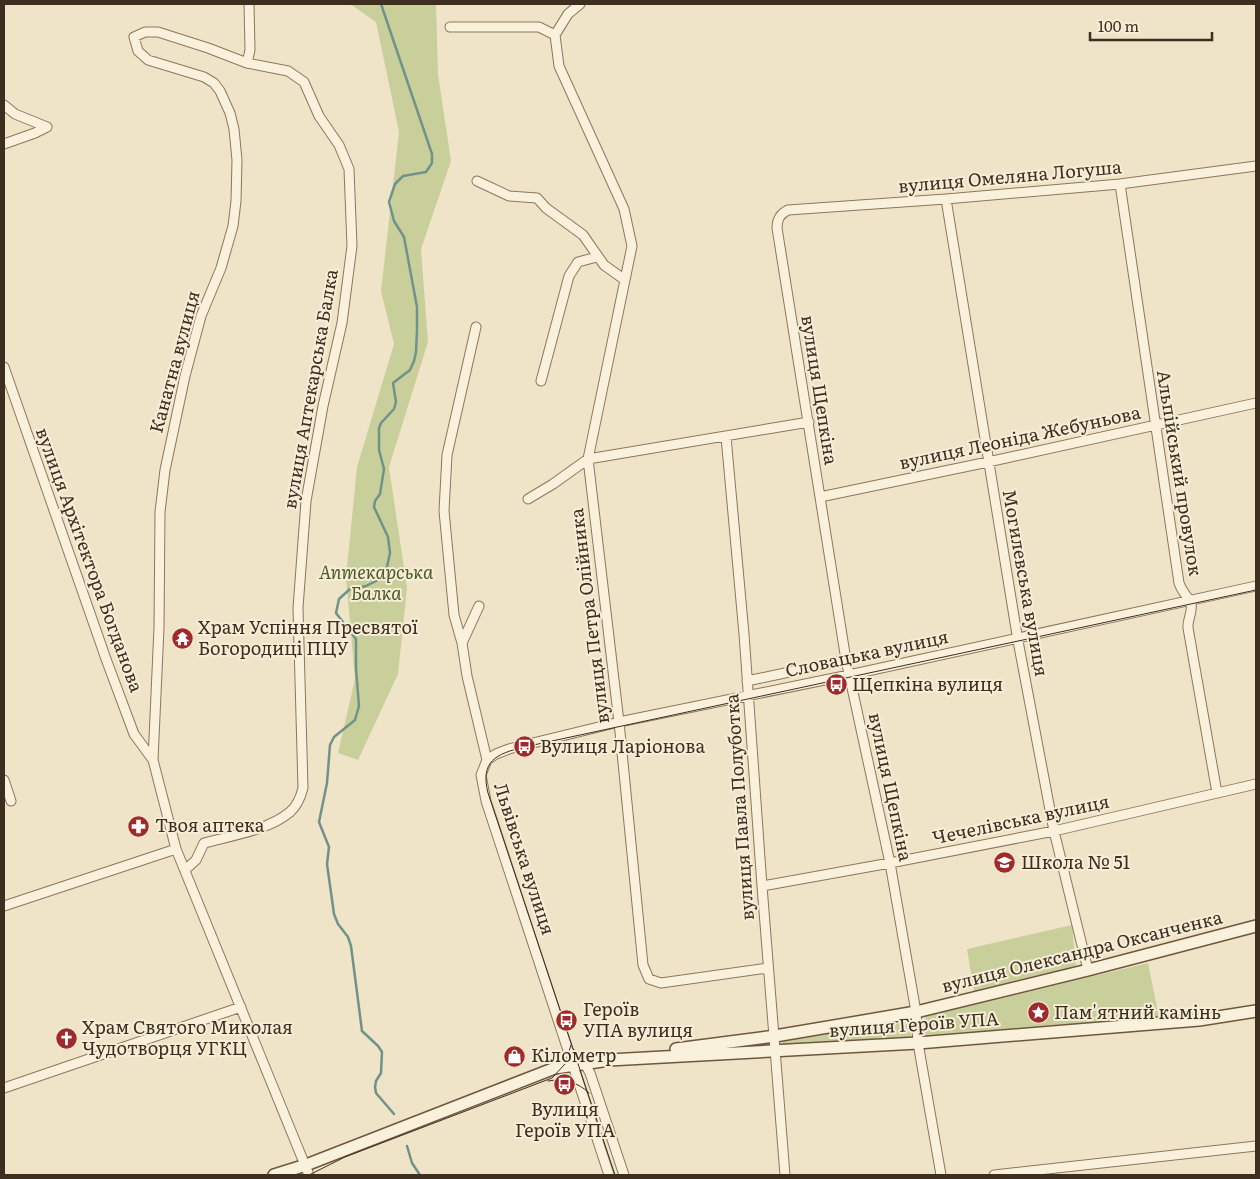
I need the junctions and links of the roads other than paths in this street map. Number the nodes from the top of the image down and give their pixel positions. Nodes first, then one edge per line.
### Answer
1 (249, 4) edge
2 (580, 4) edge
3 (450, 27) dead end
4 (555, 35) junction
5 (247, 63) junction
6 (4, 105) edge
7 (4, 144) edge
8 (1256, 166) edge
9 (477, 182) dead end
10 (1120, 184) junction
11 (946, 199) junction
12 (778, 228) joint
13 (597, 257) junction
14 (625, 280) junction
15 (476, 327) dead end
16 (4, 367) edge
17 (542, 381) dead end
18 (1256, 403) edge
19 (809, 422) junction
20 (1155, 424) junction
21 (726, 437) junction
22 (588, 459) junction
23 (988, 462) junction
24 (820, 497) junction
25 (528, 499) dead end
26 (1256, 586) edge
27 (1190, 601) junction
28 (478, 606) dead end
29 (1017, 638) junction
30 (462, 643) junction
31 (846, 660) junction
32 (849, 675) junction
33 (747, 681) junction
34 (748, 696) junction
35 (619, 722) junction
36 (152, 760) junction
37 (487, 760) junction
38 (4, 780) edge
39 (1256, 784) edge
40 (1217, 792) junction
41 (11, 802) dead end
42 (1054, 831) junction
43 (176, 849) junction
44 (890, 864) junction
45 (184, 870) junction
46 (762, 886) junction
47 (4, 906) edge
48 (1256, 926) edge
49 (768, 968) junction
50 (1088, 970) junction
51 (241, 1007) junction
52 (1256, 1011) edge
53 (916, 1012) junction
54 (774, 1036) junction
55 (918, 1044) junction
56 (776, 1051) junction
57 (575, 1062) junction
58 (4, 1088) edge
59 (1256, 1146) edge
60 (307, 1170) edge
61 (274, 1175) edge
62 (609, 1175) edge
63 (624, 1175) edge
64 (784, 1175) edge
65 (942, 1175) edge
66 (994, 1175) edge

1 - 5 street
2 - 4 street
3 - 4 street
4 - 14 street, вулиця Петра Олійника
5 - 36 street, Канатна вулиця
5 - 45 street, вулиця Аптекарська Балка
6 - 7 street
8 - 10 street, вулиця Омеляна Логуша
9 - 13 street
10 - 11 street, вулиця Омеляна Логуша
10 - 20 street, Альпійський провулок
11 - 12 street, вулиця Омеляна Логуша
11 - 23 street, Могилевська вулиця
12 - 19 street, вулиця Щепкіна
13 - 14 street
13 - 17 street
14 - 22 street, вулиця Петра Олійника
15 - 30 street, Львівська вулиця
16 - 36 street, вулиця Архітектора Богданова
18 - 20 street, вулиця Леоніда Жебуньова
19 - 21 street
19 - 24 street, вулиця Щепкіна
20 - 23 street, вулиця Леоніда Жебуньова
20 - 27 street, Альпійський провулок
21 - 22 street
21 - 33 street, вулиця Павла Полуботка
22 - 25 street
22 - 35 street, вулиця Петра Олійника
23 - 24 street, вулиця Леоніда Жебуньова
23 - 29 street, Могилевська вулиця
24 - 31 street, вулиця Щепкіна
26 - 27 street, Словацька вулиця
27 - 29 street, Словацька вулиця
27 - 40 street, Альпійський провулок
28 - 30 street
29 - 32 street, Словацька вулиця
29 - 42 street, Могилевська вулиця
30 - 37 street, Львівська вулиця
31 - 32 street, вулиця Щепкіна
31 - 33 street, Словацька вулиця
32 - 34 street, Словацька вулиця
32 - 44 street, вулиця Щепкіна
33 - 34 street, вулиця Павла Полуботка
34 - 35 street, Словацька вулиця
34 - 46 street, вулиця Павла Полуботка
35 - 37 street, Словацька вулиця
35 - 49 street, вулиця Петра Олійника
36 - 43 street, Канатна вулиця
37 - 57 street, Львівська вулиця
38 - 41 street
39 - 40 street, Чечелівська вулиця
40 - 42 street, Чечелівська вулиця
42 - 44 street, Чечелівська вулиця
42 - 50 street, Могилевська вулиця
43 - 45 street, Канатна вулиця
43 - 47 street
44 - 46 street, Чечелівська вулиця
44 - 53 street, вулиця Щепкіна
45 - 51 street, Канатна вулиця
46 - 49 street, вулиця Павла Полуботка
48 - 50 street, вулиця Олександра Оксанченка
49 - 54 street, вулиця Павла Полуботка
50 - 53 street, вулиця Олександра Оксанченка
51 - 58 street
51 - 60 street, Канатна вулиця
52 - 55 street, вулиця Героїв УПА
53 - 54 street, вулиця Героїв УПА
53 - 55 street, вулиця Щепкіна
54 - 56 street, вулиця Павла Полуботка
54 - 57 street, вулиця Героїв УПА
55 - 56 street, вулиця Героїв УПА
55 - 65 street, вулиця Щепкіна
56 - 57 street, вулиця Героїв УПА
56 - 64 street, вулиця Павла Полуботка
57 - 60 street
57 - 62 street, Львівська вулиця
57 - 63 street, Львівська вулиця
59 - 66 street
60 - 61 street

